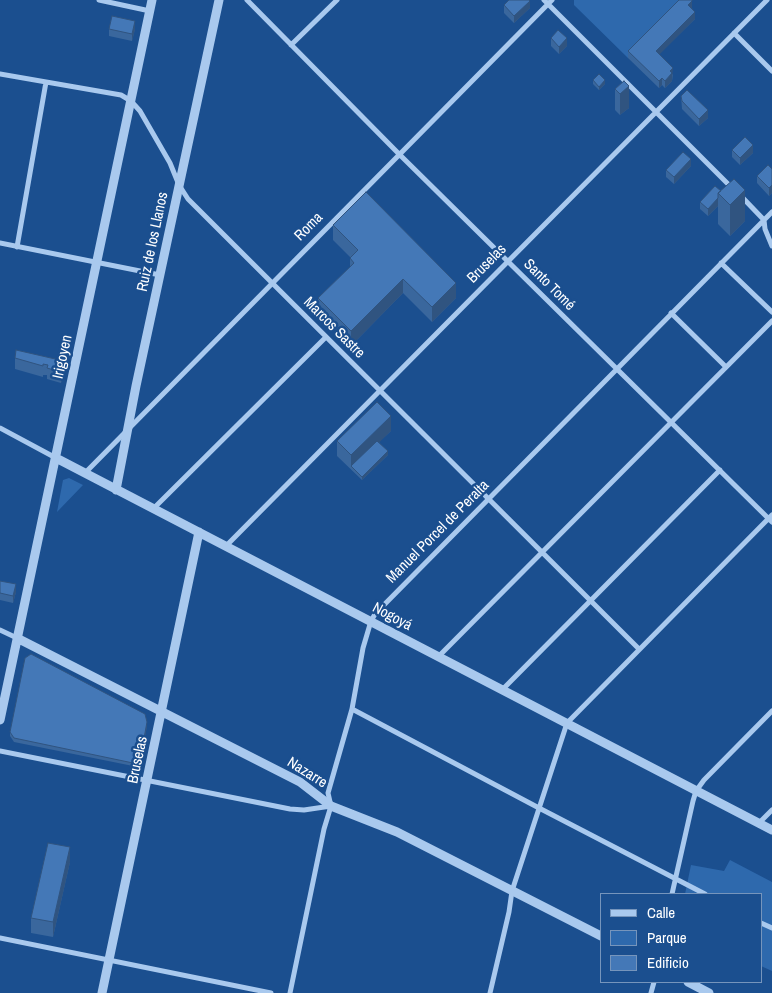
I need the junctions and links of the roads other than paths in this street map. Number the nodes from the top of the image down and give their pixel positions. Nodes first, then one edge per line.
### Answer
1 (98, 0) edge
2 (152, 0) edge
3 (219, 0) edge
4 (247, 0) edge
5 (337, 0) edge
6 (768, 0) edge
7 (548, 1) edge
8 (150, 11) junction
9 (734, 33) junction
10 (291, 45) junction
11 (772, 71) edge
12 (0, 74) edge
13 (46, 82) junction
14 (131, 101) junction
15 (656, 112) junction
16 (399, 154) junction
17 (179, 185) junction
18 (772, 212) edge
19 (772, 219) edge
20 (764, 220) junction
21 (0, 243) edge
22 (17, 246) junction
23 (772, 246) edge
24 (508, 262) junction
25 (97, 263) junction
26 (721, 263) junction
27 (160, 275) junction
28 (272, 283) junction
29 (772, 312) edge
30 (671, 313) junction
31 (772, 321) edge
32 (326, 337) junction
33 (726, 367) junction
34 (616, 368) junction
35 (380, 391) junction
36 (671, 421) junction
37 (0, 428) edge
38 (128, 429) junction
39 (56, 458) junction
40 (720, 470) junction
41 (85, 473) junction
42 (116, 490) junction
43 (488, 498) junction
44 (153, 509) junction
45 (771, 519) edge
46 (199, 532) junction
47 (226, 546) junction
48 (542, 552) junction
49 (591, 600) junction
50 (371, 621) junction
51 (0, 630) edge
52 (17, 638) junction
53 (639, 649) junction
54 (438, 657) junction
55 (502, 690) junction
56 (352, 709) junction
57 (772, 711) edge
58 (162, 713) junction
59 (0, 720) edge
60 (567, 723) junction
61 (0, 751) edge
62 (147, 781) junction
63 (696, 791) junction
64 (331, 806) junction
65 (538, 808) junction
66 (772, 810) edge
67 (759, 823) junction
68 (772, 830) edge
69 (675, 879) junction
70 (512, 890) junction
71 (672, 893) edge
72 (703, 893) edge
73 (600, 935) edge
74 (0, 938) edge
75 (109, 960) junction
76 (690, 983) edge
77 (102, 993) edge
78 (272, 993) edge
79 (290, 993) edge
80 (490, 993) edge
81 (709, 993) edge

1 - 8 street
2 - 8 street, Irigoyen
3 - 17 street, Ruiz de los Llanos
4 - 10 street, Santo Tomé
5 - 10 street
6 - 9 street, Bruselas
7 - 15 street
7 - 16 street, Roma
8 - 14 street, Irigoyen
9 - 11 street
9 - 15 street, Bruselas
10 - 16 street, Santo Tomé
12 - 13 street
13 - 14 street
13 - 22 street
14 - 17 street, Marcos Sastre
14 - 25 street, Irigoyen
15 - 20 street
15 - 24 street, Bruselas
16 - 24 street, Santo Tomé
16 - 28 street, Roma
17 - 27 street, Ruiz de los Llanos
17 - 28 street, Marcos Sastre
18 - 20 street, Manuel Porcel de Peralta
19 - 20 street
20 - 23 street
20 - 26 street, Manuel Porcel de Peralta
21 - 22 street
22 - 25 street
24 - 34 street, Santo Tomé
24 - 35 street, Bruselas
25 - 27 street
25 - 39 street, Irigoyen
26 - 29 street
26 - 30 street, Manuel Porcel de Peralta
27 - 38 street, Ruiz de los Llanos
28 - 32 street, Marcos Sastre
28 - 38 street, Roma
30 - 33 street
30 - 34 street, Manuel Porcel de Peralta
31 - 33 street
32 - 35 street, Marcos Sastre
32 - 44 street
33 - 36 street
34 - 36 street, Santo Tomé
34 - 43 street, Manuel Porcel de Peralta
35 - 43 street, Marcos Sastre
35 - 47 street, Bruselas
36 - 40 street, Santo Tomé
36 - 48 street
37 - 39 street, Nogoyá
38 - 41 street, Roma
38 - 42 street, Ruiz de los Llanos
39 - 41 street, Nogoyá
39 - 52 street, Irigoyen
40 - 45 street, Santo Tomé
40 - 49 street
41 - 42 street, Nogoyá
42 - 44 street, Nogoyá
43 - 48 street, Marcos Sastre
43 - 50 street, Manuel Porcel de Peralta
44 - 46 street, Nogoyá
45 - 53 street
46 - 47 street, Nogoyá
46 - 58 street, Bruselas
47 - 50 street, Nogoyá
48 - 49 street, Marcos Sastre
48 - 54 street
49 - 53 street, Marcos Sastre
49 - 55 street
50 - 54 street, Nogoyá
50 - 56 street, Manuel Porcel de Peralta
51 - 52 street, Nazarre
52 - 58 street, Nazarre
52 - 59 street, Irigoyen
53 - 60 street
54 - 55 street, Nogoyá
55 - 60 street, Nogoyá
56 - 64 street, Manuel Porcel de Peralta
56 - 65 street
57 - 63 street
58 - 62 street, Bruselas
58 - 64 street, Nazarre
60 - 63 street, Nogoyá
60 - 65 street
61 - 62 street
62 - 64 street
62 - 75 street, Bruselas
63 - 67 street, Nogoyá
63 - 69 street
64 - 70 street, Nazarre
64 - 79 street, Manuel Porcel de Peralta
65 - 69 street
65 - 70 street
66 - 67 street
67 - 68 street, Nogoyá
69 - 71 street
69 - 72 street
70 - 73 street, Nazarre
70 - 80 street
74 - 75 street
75 - 77 street, Bruselas
75 - 78 street
76 - 81 street

